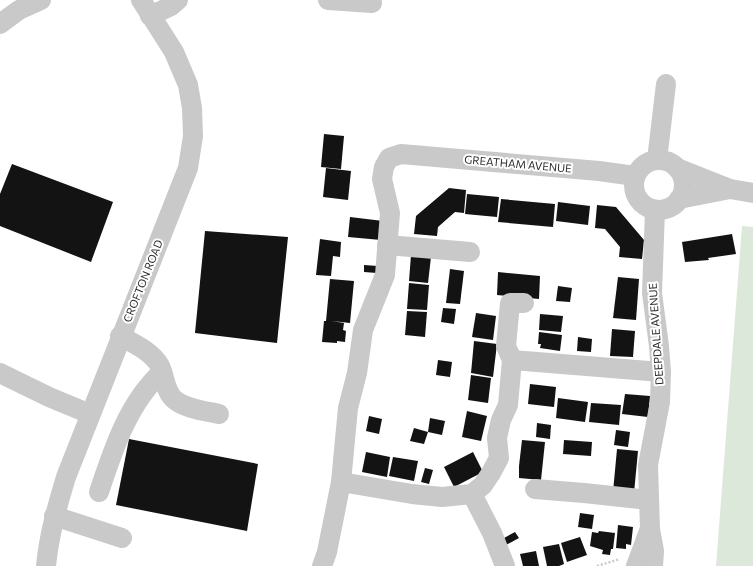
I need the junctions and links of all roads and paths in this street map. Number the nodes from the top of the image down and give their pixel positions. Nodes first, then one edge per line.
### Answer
1 (41, 0) edge
2 (178, 0) edge
3 (328, 0) edge
4 (372, 3) dead end
5 (145, 8) edge
6 (0, 24) edge
7 (666, 84) dead end
8 (657, 160) junction
9 (678, 168) junction
10 (635, 176) junction
11 (730, 190) junction
12 (753, 193) edge
13 (679, 200) junction
14 (655, 210) junction
15 (387, 245) junction
16 (470, 252) dead end
17 (524, 303) dead end
18 (120, 336) junction
19 (512, 360) junction
20 (162, 372) junction
21 (661, 372) junction
22 (0, 373) edge
23 (90, 414) junction
24 (220, 414) dead end
25 (342, 482) junction
26 (535, 489) dead end
27 (99, 492) dead end
28 (472, 494) junction
29 (649, 500) junction
30 (54, 516) junction
31 (650, 529) junction
32 (122, 538) dead end
33 (46, 566) edge
34 (322, 566) edge
35 (505, 566) edge
36 (636, 566) edge
37 (653, 566) edge

1 - 6 street
2 - 5 street
3 - 4 street
5 - 18 street, CROFTON ROAD
7 - 8 street
8 - 9 street
8 - 10 street
9 - 11 street
9 - 13 street
10 - 14 street
10 - 15 street, GREATHAM AVENUE
11 - 12 street
11 - 13 street
13 - 14 street
14 - 21 street, DEEPDALE AVENUE
15 - 16 street
15 - 25 street
17 - 19 street
18 - 20 street
18 - 23 street, CROFTON ROAD
19 - 21 street
19 - 28 street
20 - 24 street
20 - 27 street
21 - 29 street, DEEPDALE AVENUE
22 - 23 street
23 - 30 street, CROFTON ROAD
25 - 28 street
25 - 34 street
26 - 29 street
28 - 35 street
29 - 31 street, DEEPDALE AVENUE
30 - 32 street
30 - 33 street, CROFTON ROAD
31 - 36 street
31 - 37 street

